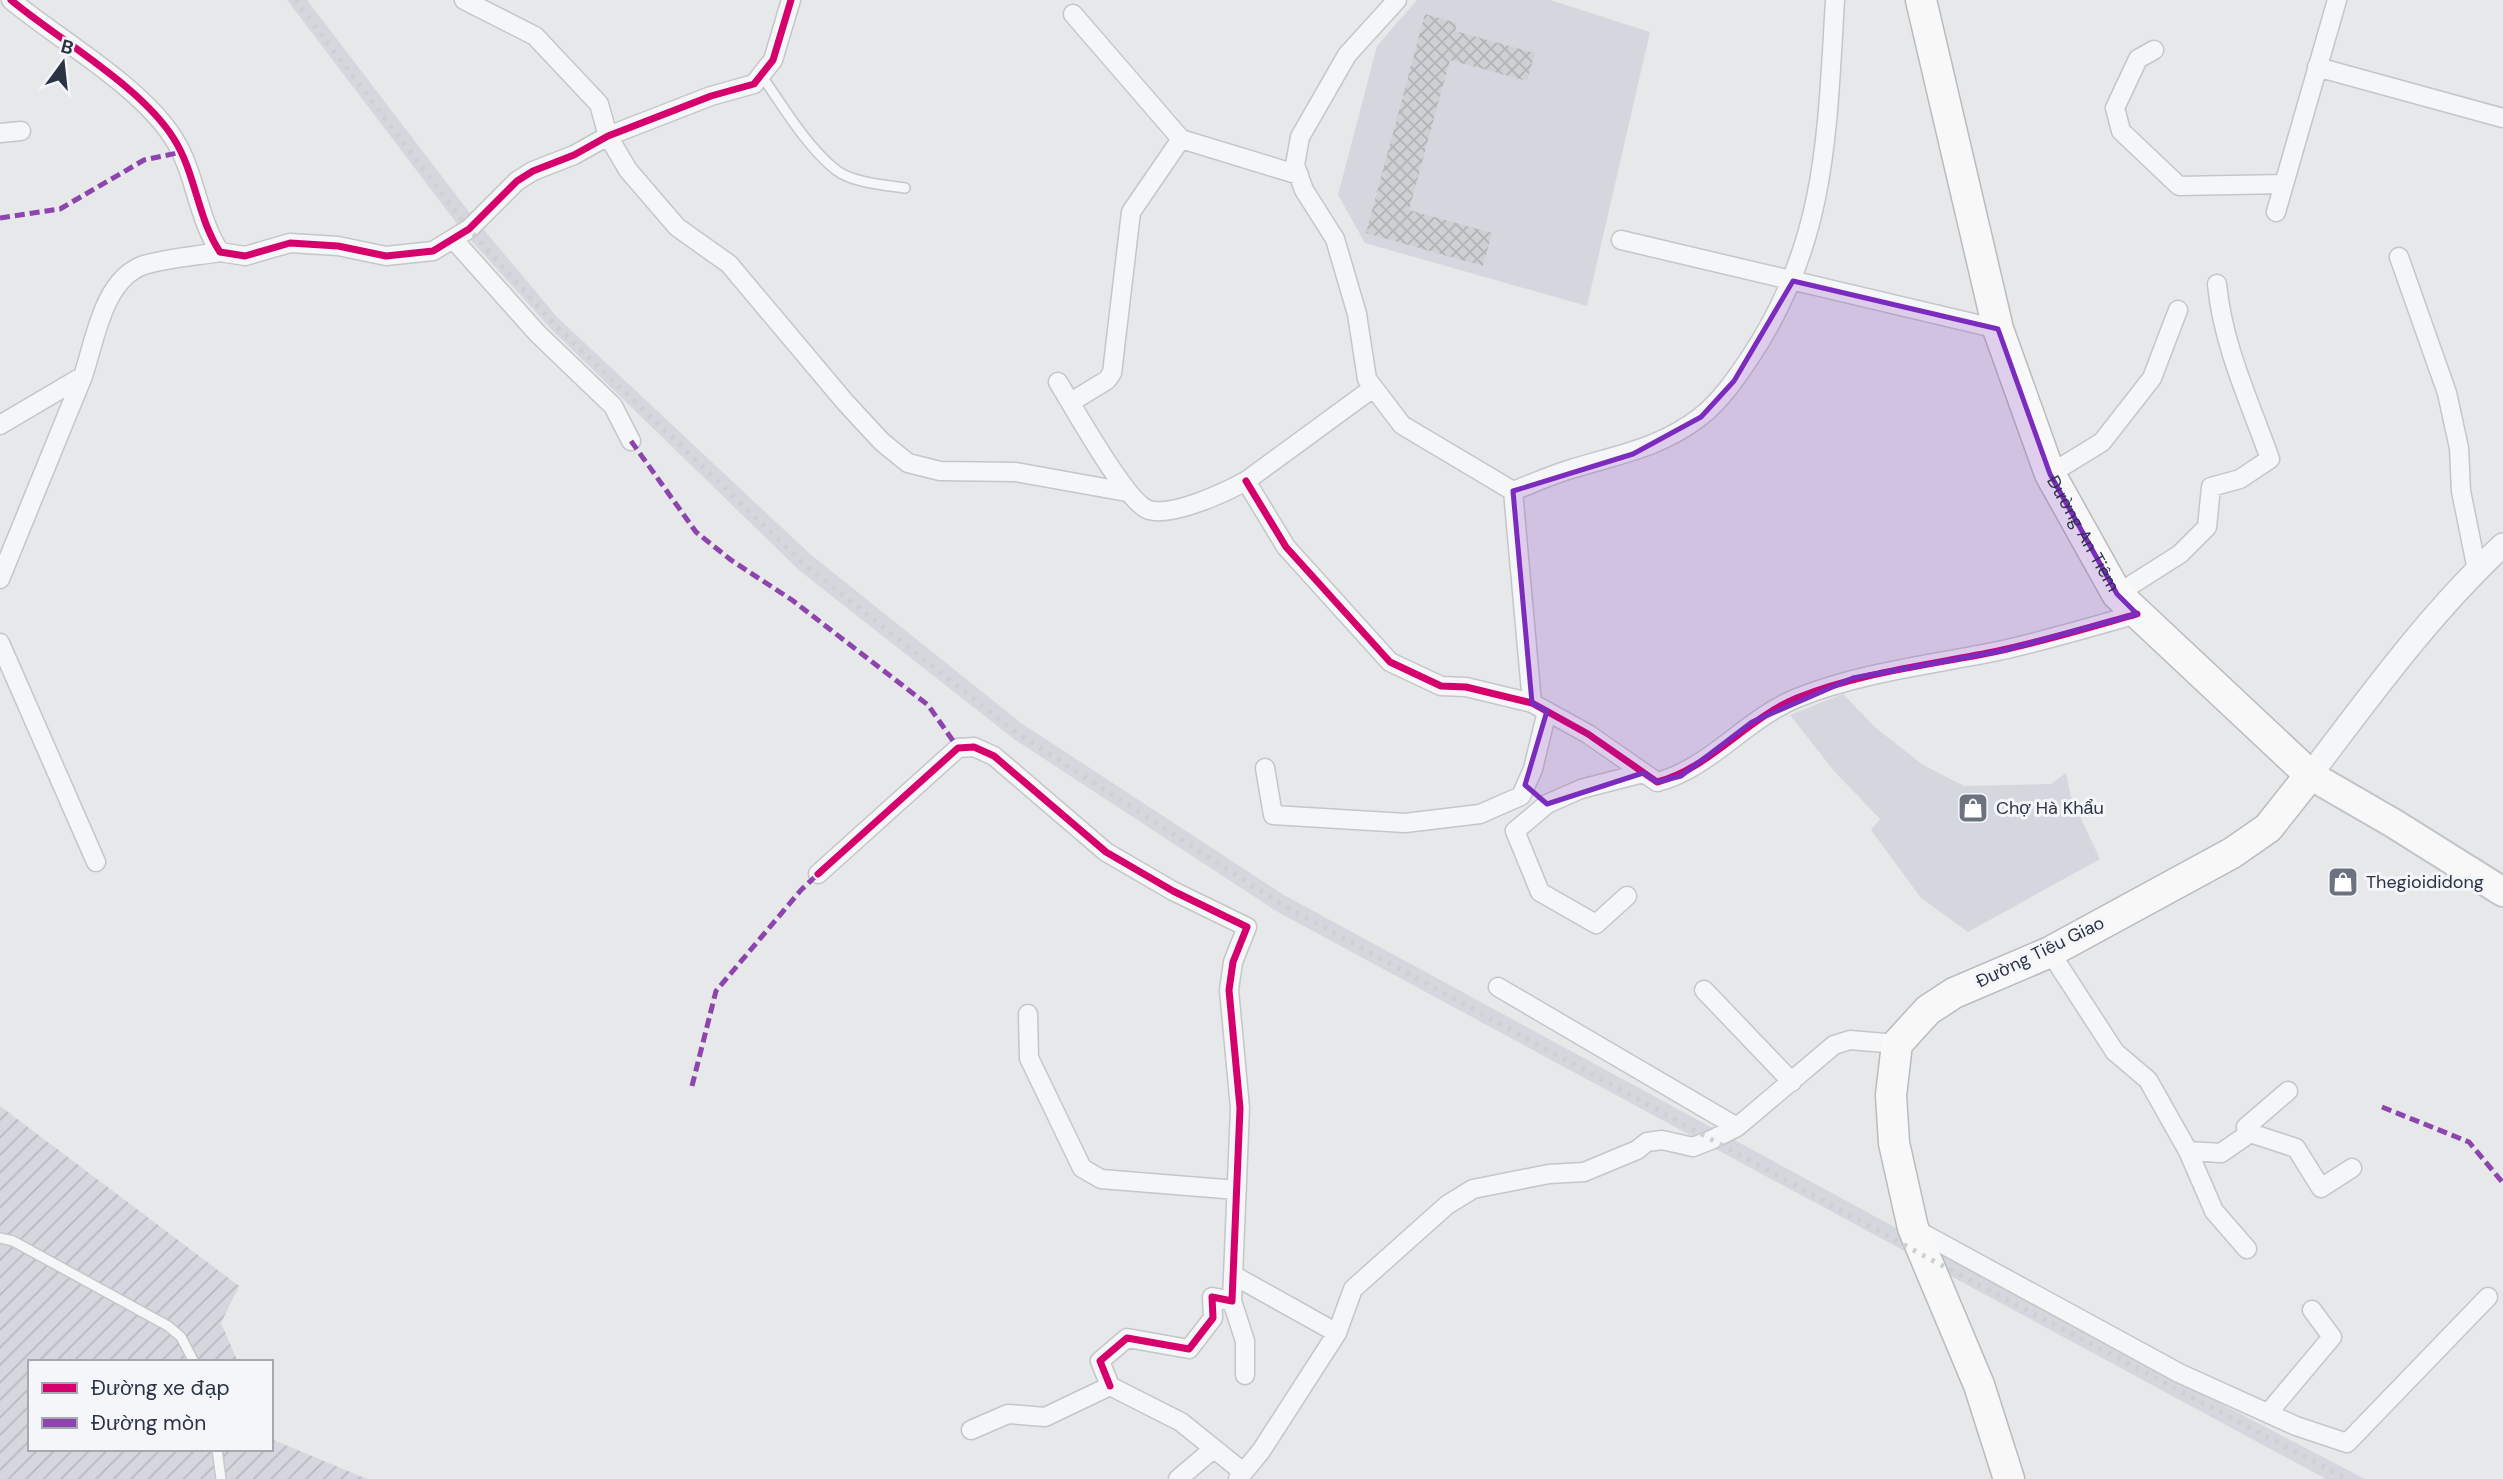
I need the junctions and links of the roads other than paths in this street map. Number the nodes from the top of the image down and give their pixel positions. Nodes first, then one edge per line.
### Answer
1 (11, 0) edge
2 (464, 0) edge
3 (791, 0) edge
4 (1397, 0) edge
5 (1835, 0) edge
6 (1921, 0) edge
7 (2337, 0) edge
8 (1073, 14) dead end
9 (2154, 50) dead end
10 (2317, 67) junction
11 (761, 75) junction
12 (2502, 117) edge
13 (21, 131) dead end
14 (0, 133) edge
15 (608, 136) junction
16 (1181, 139) junction
17 (1299, 175) junction
18 (2284, 184) junction
19 (905, 188) dead end
20 (2276, 212) dead end
21 (453, 239) junction
22 (1621, 240) dead end
23 (220, 252) junction
24 (2399, 257) dead end
25 (1793, 281) junction
26 (2217, 284) dead end
27 (2178, 310) dead end
28 (1998, 329) junction
29 (83, 376) junction
30 (1058, 382) dead end
31 (1373, 388) junction
32 (1071, 402) junction
33 (0, 425) edge
34 (631, 441) dead end
35 (2050, 474) junction
36 (1246, 481) junction
37 (1513, 491) junction
38 (1127, 492) junction
39 (2503, 545) edge
40 (2477, 570) junction
41 (0, 579) edge
42 (2127, 604) junction
43 (0, 643) edge
44 (1539, 707) junction
45 (1265, 768) dead end
46 (1643, 774) junction
47 (2310, 775) junction
48 (1525, 785) junction
49 (1547, 804) junction
50 (96, 862) dead end
51 (818, 874) dead end
52 (2503, 892) edge
53 (1627, 896) dead end
54 (2050, 952) junction
55 (1498, 987) dead end
56 (1703, 989) dead end
57 (1028, 1014) dead end
58 (1897, 1044) junction
59 (1792, 1082) junction
60 (2288, 1091) dead end
61 (1737, 1127) junction
62 (2249, 1133) junction
63 (2188, 1151) junction
64 (2351, 1168) dead end
65 (1237, 1190) junction
66 (1913, 1228) junction
67 (0, 1238) edge
68 (2247, 1249) dead end
69 (1233, 1275) junction
70 (2488, 1297) dead end
71 (1232, 1301) junction
72 (2312, 1310) dead end
73 (1336, 1333) junction
74 (193, 1360) edge
75 (1245, 1375) dead end
76 (1110, 1386) junction
77 (2269, 1412) junction
78 (971, 1430) dead end
79 (1212, 1450) junction
80 (217, 1451) edge
81 (1241, 1476) edge
82 (221, 1479) edge
83 (1178, 1479) edge
84 (2009, 1479) edge

1 - 23 street
2 - 15 street
3 - 11 street
4 - 17 street
5 - 25 street
6 - 28 highway, Đường An Tiêm
7 - 10 street
8 - 16 street
9 - 18 street
10 - 12 street
10 - 18 street
11 - 15 street
11 - 19 lane
13 - 14 street
15 - 21 street
15 - 38 street
16 - 17 street
16 - 32 street
17 - 31 street
18 - 20 street
21 - 23 street
21 - 34 street
22 - 25 street
23 - 29 street
24 - 40 street
25 - 28 street
25 - 37 street
26 - 42 street
27 - 35 street
28 - 35 highway, Đường An Tiêm
29 - 33 street
29 - 41 street
30 - 32 street
31 - 36 street
31 - 37 street
32 - 38 street
35 - 42 highway, Đường An Tiêm
36 - 38 street
36 - 44 street
37 - 44 street
39 - 40 street, Đường Tiêu Giao
40 - 47 street, Đường Tiêu Giao
42 - 46 street
42 - 47 highway, Đường An Tiêm
43 - 50 street
44 - 46 street
44 - 48 street
45 - 48 street
46 - 49 street
47 - 52 main road, Đường An Tiêm
47 - 54 highway, Đường Tiêu Giao
48 - 49 street
49 - 53 street
51 - 65 street
54 - 58 highway, Đường Tiêu Giao
54 - 63 street
55 - 61 street
56 - 59 street
57 - 65 street
58 - 59 street
58 - 66 highway
59 - 61 street
60 - 62 street
61 - 73 street
62 - 63 street
62 - 64 street
63 - 68 street
65 - 69 street
66 - 77 street
66 - 84 highway
67 - 74 lane
69 - 71 street
69 - 73 street
70 - 77 street
71 - 75 street
71 - 76 street
72 - 77 street
73 - 81 street
76 - 78 street
76 - 79 street
79 - 81 street
79 - 83 street
80 - 82 lane

